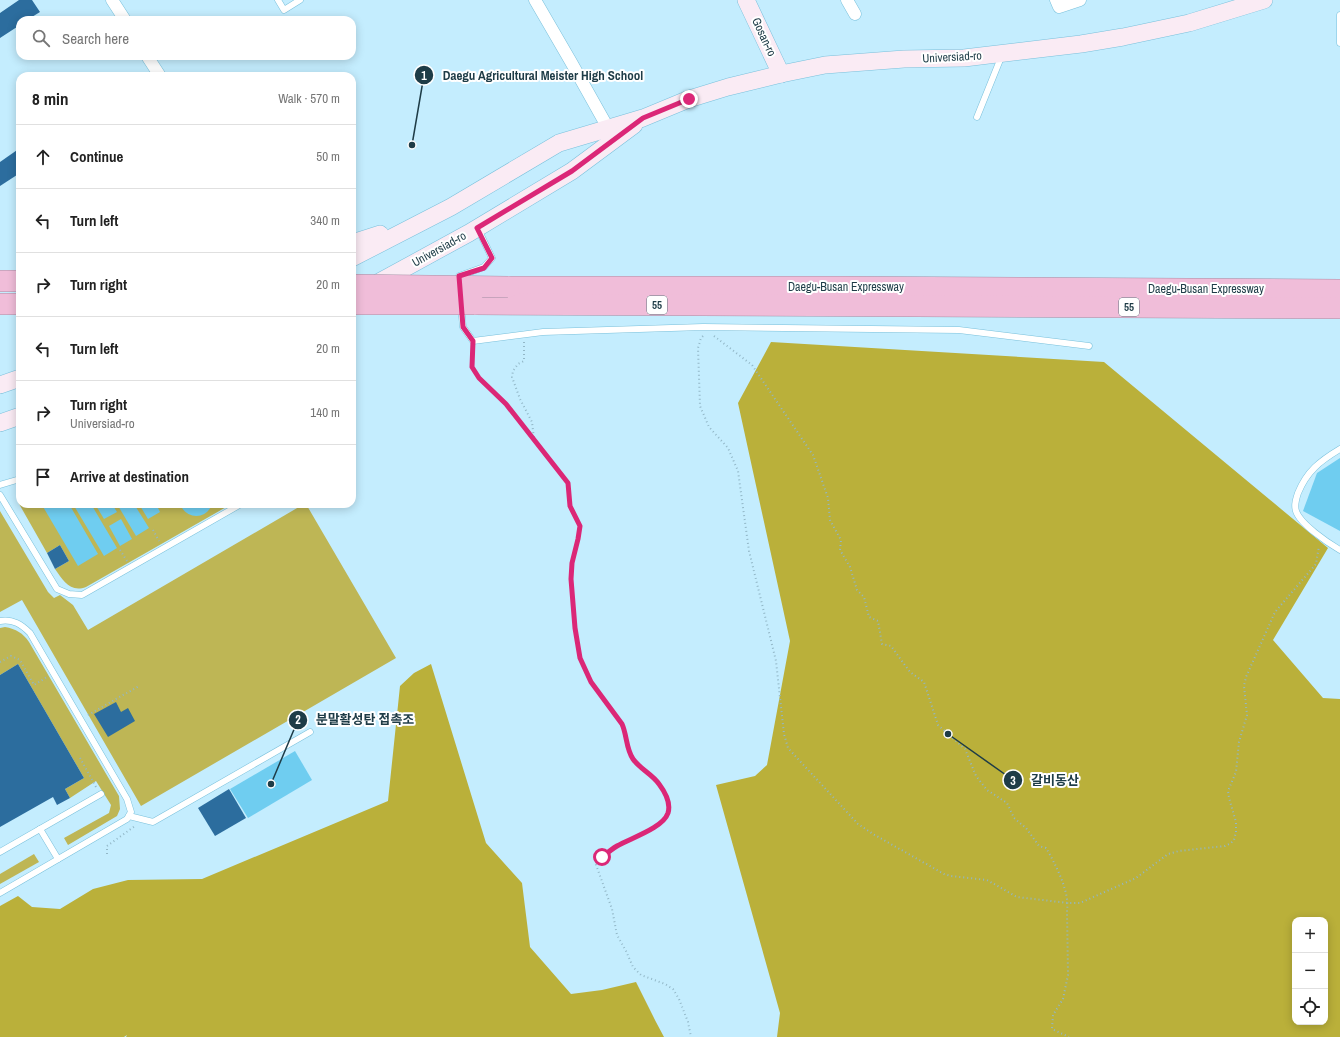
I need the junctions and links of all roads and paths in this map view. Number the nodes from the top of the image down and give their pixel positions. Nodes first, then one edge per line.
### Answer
1 (112, 0) edge
2 (278, 0) edge
3 (300, 0) edge
4 (535, 0) edge
5 (746, 0) edge
6 (847, 0) edge
7 (1080, 0) edge
8 (1264, 0) edge
9 (1057, 3) edge
10 (855, 14) dead end
11 (1340, 15) edge
12 (122, 16) edge
13 (1340, 43) edge
14 (1002, 54) junction
15 (150, 60) edge
16 (157, 72) edge
17 (781, 74) junction
18 (977, 117) dead end
19 (643, 118) junction
20 (608, 128) junction
21 (451, 207) junction
22 (477, 228) junction
23 (356, 242) edge
24 (356, 256) edge
25 (0, 281) edge
26 (16, 281) edge
27 (356, 285) edge
28 (1340, 290) edge
29 (356, 294) edge
30 (840, 296) junction
31 (465, 297) junction
32 (918, 297) junction
33 (0, 304) edge
34 (16, 304) edge
35 (356, 304) edge
36 (1340, 308) edge
37 (703, 327) junction
38 (710, 334) junction
39 (524, 335) junction
40 (473, 341) junction
41 (1089, 346) dead end
42 (16, 379) edge
43 (0, 385) edge
44 (16, 417) edge
45 (0, 423) edge
46 (534, 439) junction
47 (1340, 449) edge
48 (16, 480) edge
49 (0, 485) edge
50 (0, 494) edge
51 (233, 508) edge
52 (152, 530) dead end
53 (1321, 537) junction
54 (164, 548) junction
55 (120, 550) dead end
56 (1340, 550) edge
57 (130, 567) junction
58 (0, 621) edge
59 (0, 662) edge
60 (54, 674) junction
61 (139, 686) dead end
62 (80, 719) junction
63 (310, 732) dead end
64 (80, 758) dead end
65 (101, 794) joint
66 (129, 816) junction
67 (143, 820) junction
68 (40, 829) junction
69 (0, 852) edge
70 (107, 854) dead end
71 (58, 859) junction
72 (0, 893) edge
73 (1068, 903) junction
74 (691, 1037) edge
75 (1069, 1037) edge

1 - 12 street
2 - 3 lane
4 - 20 street
5 - 17 main road, Gosan-ro
6 - 10 street
7 - 9 street
8 - 14 main road, Universiad-ro
11 - 13 lane
14 - 17 main road, Universiad-ro
14 - 18 lane
15 - 16 street
17 - 19 main road, Universiad-ro
19 - 20 main road, Universiad-ro
19 - 22 main road, Universiad-ro
20 - 21 main road, Universiad-ro
21 - 23 main road
21 - 24 main road, Universiad-ro
22 - 29 main road, Universiad-ro
22 - 31 lane
25 - 26 highway
27 - 30 highway, Daegu-Busan Expressway / 55, bridge
28 - 32 highway, Daegu-Busan Expressway / 55
30 - 31 highway, Daegu-Busan Expressway / 55
30 - 32 highway, Daegu-Busan Expressway / 55
31 - 35 highway, Daegu-Busan Expressway / 55, bridge
31 - 40 lane
32 - 36 highway, Daegu-Busan Expressway / 55
33 - 34 highway
37 - 38 path
37 - 39 lane
37 - 41 lane
38 - 73 path
38 - 73 path
39 - 40 lane
39 - 46 path
40 - 46 path
42 - 43 main road
44 - 45 main road
46 - 74 path
47 - 53 lane
48 - 49 lane
50 - 57 lane
51 - 54 lane
52 - 54 path
53 - 56 lane
53 - 73 path
54 - 57 lane
55 - 57 path
58 - 60 lane
59 - 60 path
60 - 62 lane
61 - 62 path
62 - 66 lane
63 - 67 lane
64 - 65 path
65 - 68 lane
66 - 67 lane
66 - 71 lane
67 - 70 path
68 - 69 lane
68 - 71 lane
71 - 72 lane
73 - 75 path

